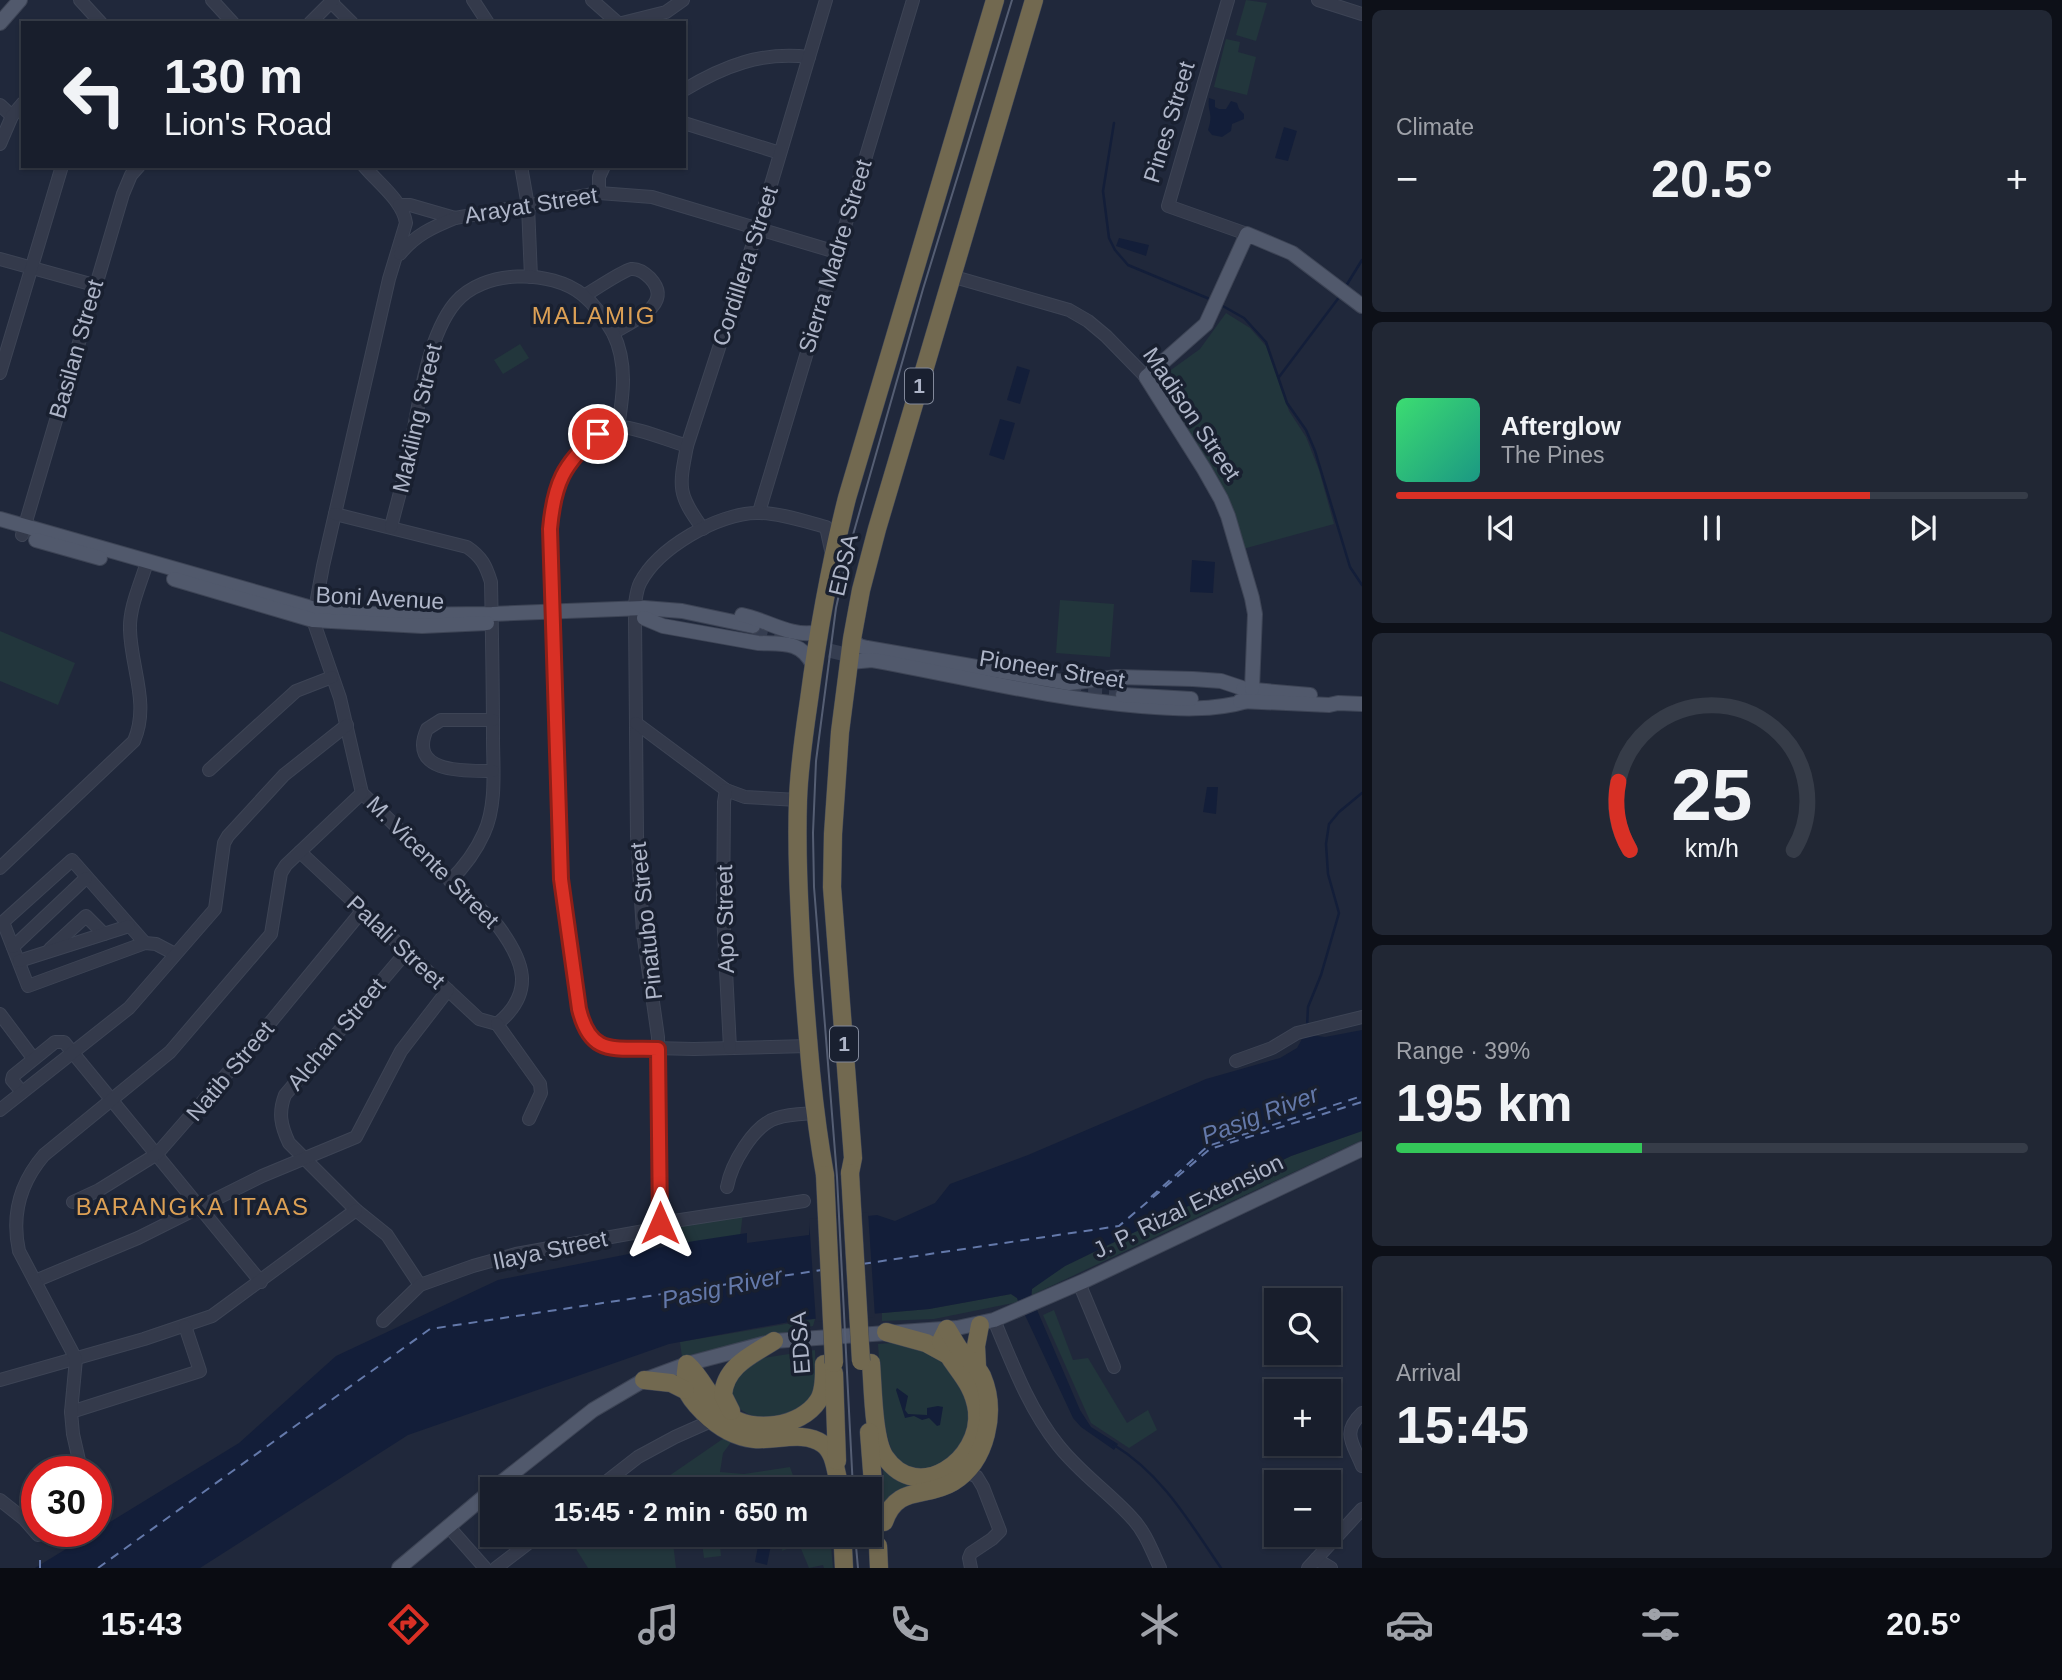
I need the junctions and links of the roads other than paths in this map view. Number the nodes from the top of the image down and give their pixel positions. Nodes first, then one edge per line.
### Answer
1 (20, 0) edge
2 (80, 0) edge
3 (212, 0) edge
4 (473, 0) edge
5 (592, 0) edge
6 (684, 0) edge
7 (827, 0) edge
8 (913, 0) edge
9 (995, 0) edge
10 (1034, 0) edge
11 (1228, 0) edge
12 (1318, 0) edge
13 (332, 1) edge
14 (1362, 14) edge
15 (97, 21) edge
16 (231, 21) edge
17 (312, 21) edge
18 (350, 21) edge
19 (487, 21) edge
20 (618, 21) edge
21 (628, 21) edge
22 (0, 23) edge
23 (809, 57) junction
24 (686, 89) edge
25 (0, 105) edge
26 (21, 105) edge
27 (12, 116) junction
28 (686, 124) edge
29 (0, 144) edge
30 (780, 153) junction
31 (61, 168) edge
32 (137, 168) edge
33 (365, 168) edge
34 (521, 168) edge
35 (603, 168) edge
36 (599, 193) junction
37 (399, 205) junction
38 (528, 206) junction
39 (456, 218) junction
40 (758, 228) junction
41 (1247, 234) junction
42 (836, 252) junction
43 (397, 257) junction
44 (0, 259) edge
45 (31, 268) junction
46 (951, 276) junction
47 (531, 277) junction
48 (94, 285) junction
49 (584, 296) junction
50 (1362, 306) edge
51 (613, 334) junction
52 (0, 373) edge
53 (1146, 377) junction
54 (618, 427) junction
55 (687, 446) junction
56 (759, 512) junction
57 (335, 514) junction
58 (0, 519) edge
59 (391, 527) junction
60 (0, 528) edge
61 (703, 529) junction
62 (24, 531) junction
63 (832, 555) junction
64 (146, 566) junction
65 (640, 613) junction
66 (314, 615) junction
67 (552, 616) junction
68 (492, 619) junction
69 (753, 630) tunnel mouth
70 (818, 632) junction
71 (773, 635) junction
72 (852, 639) junction
73 (904, 660) junction
74 (850, 662) junction
75 (813, 665) junction
76 (332, 677) junction
77 (1069, 683) junction
78 (1123, 689) tunnel mouth
79 (1248, 693) junction
80 (1066, 698) junction
81 (1362, 704) edge
82 (493, 720) junction
83 (636, 723) junction
84 (346, 725) junction
85 (209, 770) dead end
86 (493, 771) junction
87 (726, 790) junction
88 (362, 793) junction
89 (798, 800) junction
90 (300, 852) junction
91 (0, 868) edge
92 (86, 878) junction
93 (450, 881) junction
94 (362, 911) junction
95 (130, 926) junction
96 (104, 934) junction
97 (145, 943) junction
98 (13, 947) junction
99 (407, 951) junction
100 (47, 952) junction
101 (175, 954) junction
102 (19, 961) junction
103 (448, 990) junction
104 (0, 1014) edge
105 (1362, 1017) edge
106 (497, 1024) junction
107 (808, 1046) junction
108 (730, 1048) junction
109 (658, 1049) junction
110 (73, 1052) junction
111 (33, 1059) junction
112 (1236, 1062) dead end
113 (22, 1092) junction
114 (112, 1099) junction
115 (0, 1110) edge
116 (816, 1113) junction
117 (529, 1119) dead end
118 (1362, 1149) edge
119 (157, 1154) junction
120 (303, 1159) junction
121 (727, 1187) dead end
122 (804, 1201) dead end
123 (73, 1202) dead end
124 (200, 1207) junction
125 (356, 1210) junction
126 (660, 1223) junction
127 (35, 1281) junction
128 (261, 1282) junction
129 (1079, 1283) junction
130 (421, 1285) junction
131 (383, 1321) dead end
132 (987, 1323) junction
133 (185, 1326) junction
134 (947, 1329) junction
135 (886, 1332) junction
136 (774, 1341) junction
137 (948, 1356) junction
138 (76, 1359) junction
139 (868, 1361) junction
140 (828, 1363) junction
141 (687, 1364) junction
142 (976, 1366) junction
143 (1114, 1367) dead end
144 (0, 1380) edge
145 (644, 1380) junction
146 (685, 1390) junction
147 (71, 1412) junction
148 (1362, 1413) edge
149 (711, 1421) junction
150 (743, 1423) junction
151 (78, 1456) edge
152 (1362, 1466) edge
153 (966, 1471) junction
154 (508, 1477) edge
155 (612, 1477) edge
156 (836, 1477) edge
157 (838, 1477) edge
158 (0, 1500) edge
159 (480, 1500) edge
160 (1362, 1509) edge
161 (21, 1517) edge
162 (449, 1526) junction
163 (523, 1547) edge
164 (878, 1547) edge
165 (843, 1548) dead end
166 (1312, 1564) edge
167 (400, 1568) edge
168 (485, 1568) edge
169 (496, 1568) edge
170 (844, 1568) edge
171 (879, 1568) edge
172 (971, 1568) edge
173 (1160, 1568) edge
174 (1331, 1568) edge

1 - 22 main road
2 - 15 street
3 - 16 street
4 - 19 street
5 - 20 street
6 - 21 street
7 - 23 street, Cordillera Street
8 - 42 street, Sierra Madre Street
9 - 63 highway, EDSA / 1
10 - 46 highway, EDSA / 1
11 - 41 street, Pines Street
12 - 14 street
13 - 17 street
13 - 18 street
23 - 24 street
23 - 30 street, Cordillera Street
25 - 27 street
26 - 27 street
27 - 29 street
28 - 30 street
30 - 40 street, Cordillera Street
31 - 45 street
32 - 48 street, Basilan Street
33 - 37 street
34 - 38 street
35 - 36 street
36 - 38 street, Arayat Street
36 - 40 street, Arayat Street
37 - 39 street, Arayat Street
37 - 43 street
38 - 39 street, Arayat Street
38 - 47 street
39 - 43 street
40 - 42 street, Arayat Street
40 - 55 street, Cordillera Street
41 - 50 main road, Pines Street
41 - 53 main road
42 - 56 street, Sierra Madre Street
43 - 57 street
44 - 45 street
45 - 48 street
45 - 52 street
46 - 53 street, Madison Street
46 - 72 highway, EDSA / 1
47 - 49 street, Makiling Street
47 - 59 street, Makiling Street
48 - 62 street, Basilan Street
49 - 51 street, Makiling Street
49 - 51 street
51 - 54 street, Makiling Street
53 - 79 main road, Madison Street
54 - 55 street
54 - 67 street
55 - 61 street, Cordillera Street
56 - 61 street, Pinatubo Street
56 - 63 street, Pinatubo Street
57 - 59 street
57 - 66 street
58 - 62 main road, Boni Avenue
59 - 68 street
60 - 62 main road, Boni Avenue
61 - 65 street, Pinatubo Street
62 - 64 main road, Boni Avenue
63 - 70 highway, EDSA / 1
64 - 66 main road, Boni Avenue
64 - 91 street
65 - 67 main road, Boni Avenue
65 - 69 main road, Boni Avenue
65 - 71 main road, Boni Avenue
65 - 71 main road, Boni Avenue
65 - 83 street, Pinatubo Street
66 - 68 main road, Boni Avenue
66 - 76 street, M. Vicente Street
67 - 68 main road, Boni Avenue
67 - 109 street
68 - 82 street
70 - 71 main road, Boni Avenue
70 - 75 highway, EDSA / 1
71 - 75 main road, Boni Avenue
72 - 73 main road, Pioneer Street
72 - 74 highway, EDSA / 1
73 - 74 main road, Pioneer Street
73 - 77 main road, Pioneer Street
73 - 80 main road, Pioneer Street
74 - 139 highway, EDSA / 1
75 - 89 highway, EDSA / 1
76 - 84 street, M. Vicente Street
76 - 85 street
77 - 79 main road, Pioneer Street
77 - 80 main road
78 - 79 main road, Pioneer Street
79 - 80 main road, Pioneer Street
79 - 81 main road, Pioneer Street
82 - 86 street
82 - 86 street
83 - 87 street
83 - 109 street, Pinatubo Street
84 - 88 street, M. Vicente Street
84 - 101 street
86 - 93 street
87 - 89 street
87 - 108 street, Apo Street
88 - 90 street
88 - 93 street, M. Vicente Street
89 - 107 highway, EDSA / 1
90 - 94 street, Palali Street
90 - 114 street
92 - 95 street
92 - 98 street
92 - 98 street
93 - 106 street, M. Vicente Street
94 - 99 street, Palali Street
94 - 119 street, Natib Street
95 - 96 street
95 - 97 street
96 - 100 street
96 - 100 street
97 - 101 street
97 - 102 street
98 - 102 street
99 - 103 street, Palali Street
99 - 120 street, Alchan Street
100 - 102 street
101 - 110 street
103 - 106 street, Palali Street
103 - 120 street
104 - 111 street
105 - 112 street
106 - 117 street
107 - 108 street
107 - 116 highway, EDSA / 1
108 - 109 street
109 - 126 street, Pinatubo Street
110 - 111 street
110 - 113 street
110 - 114 street
111 - 113 street
113 - 115 street
114 - 119 street
114 - 127 street
116 - 121 street
116 - 140 highway, EDSA / 1, bridge
118 - 129 main road, J. P. Rizal Extension
119 - 123 street, Natib Street
119 - 124 street
120 - 124 street
120 - 125 street, Alchan Street
122 - 126 street, Ilaya Street
124 - 127 street
124 - 128 street
125 - 128 street
125 - 130 street, Alchan Street
126 - 130 street, Ilaya Street
127 - 138 street
128 - 133 street
129 - 132 main road, J. P. Rizal Extension
129 - 143 street
130 - 131 street
132 - 134 main road, J. P. Rizal Extension
132 - 142 highway
132 - 173 street
133 - 138 street
133 - 147 street
134 - 135 main road, J. P. Rizal Extension
134 - 137 highway
134 - 142 highway
135 - 136 main road, J. P. Rizal Extension
135 - 137 highway
136 - 141 main road, J. P. Rizal Extension
136 - 150 highway
137 - 139 highway
138 - 144 street
138 - 147 street
139 - 153 highway, EDSA / 1
140 - 150 highway
140 - 157 highway, EDSA / 1
141 - 145 main road, J. P. Rizal Extension
141 - 146 highway
141 - 150 highway
142 - 153 highway
145 - 146 highway
145 - 154 main road, J. P. Rizal Extension
146 - 149 highway
147 - 151 street
148 - 152 street
149 - 155 street
149 - 156 highway
153 - 172 street
158 - 161 street
159 - 162 main road, J. P. Rizal Extension
160 - 166 street
162 - 167 main road, J. P. Rizal Extension
162 - 168 street
163 - 169 street
164 - 171 highway
165 - 170 highway
166 - 174 street

